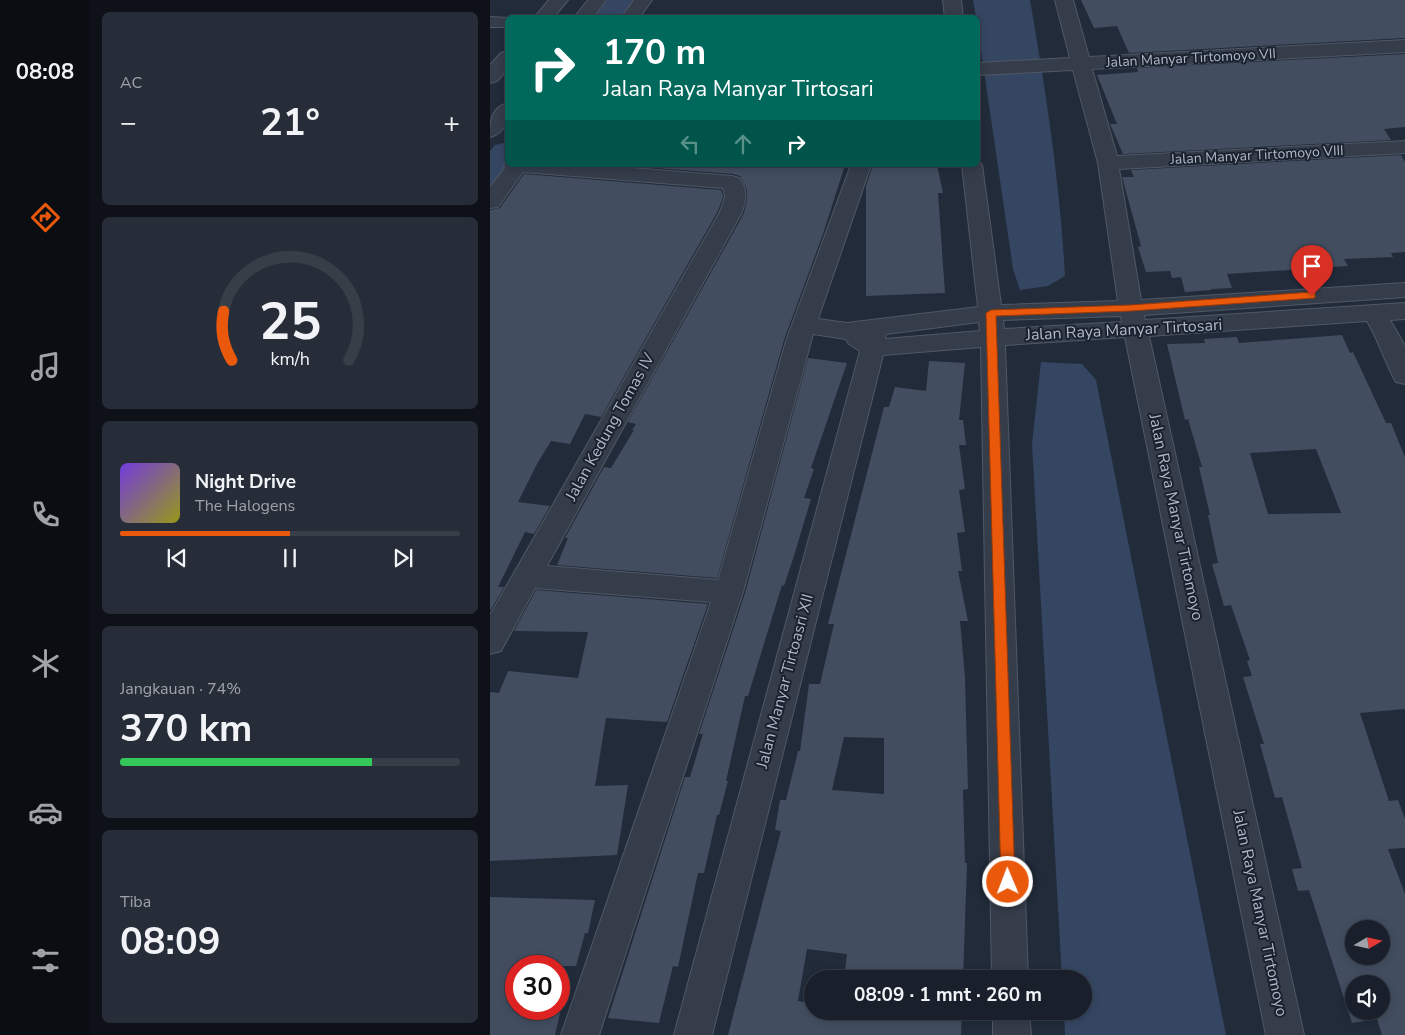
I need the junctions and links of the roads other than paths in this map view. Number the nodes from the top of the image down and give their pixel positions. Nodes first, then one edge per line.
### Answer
1 (559, 0) edge
2 (597, 0) edge
3 (643, 0) edge
4 (952, 0) edge
5 (1064, 0) edge
6 (546, 15) edge
7 (585, 15) edge
8 (632, 15) edge
9 (954, 15) edge
10 (490, 22) edge
11 (505, 22) edge
12 (1405, 46) edge
13 (501, 58) edge
14 (1083, 65) junction
15 (980, 69) edge
16 (490, 77) edge
17 (490, 101) edge
18 (505, 104) edge
19 (505, 113) edge
20 (490, 131) edge
21 (1405, 147) edge
22 (1108, 163) junction
23 (515, 167) edge
24 (546, 167) edge
25 (860, 167) edge
26 (972, 167) edge
27 (490, 202) edge
28 (1405, 290) edge
29 (1405, 311) edge
30 (1374, 314) junction
31 (1133, 319) junction
32 (992, 325) junction
33 (811, 326) junction
34 (874, 338) junction
35 (1405, 376) edge
36 (526, 576) junction
37 (729, 592) junction
38 (494, 629) edge
39 (1010, 970) edge
40 (1011, 1020) edge
41 (580, 1035) edge
42 (693, 1035) edge
43 (1012, 1035) edge
44 (1285, 1035) edge

1 - 6 street
2 - 7 street
3 - 8 street
4 - 9 street
5 - 14 street, Jalan Raya Manyar Tirtomoyo
10 - 11 street
12 - 14 street, Jalan Manyar Tirtomoyo VII
13 - 16 street
14 - 15 street, Jalan Manyar Tirtomoyo VII
14 - 22 street, Jalan Raya Manyar Tirtomoyo
17 - 18 street
19 - 20 street
21 - 22 street, Jalan Manyar Tirtomoyo VIII
22 - 31 street, Jalan Raya Manyar Tirtomoyo
23 - 27 street
24 - 36 street, Jalan Kedung Tomas IV
25 - 33 street
26 - 32 street
28 - 31 street, Jalan Raya Manyar Tirtosari
29 - 30 street, Jalan Raya Manyar Tirtosari
30 - 31 street, Jalan Raya Manyar Tirtosari
30 - 35 street
31 - 32 street, Jalan Raya Manyar Tirtosari
31 - 44 street, Jalan Raya Manyar Tirtomoyo
32 - 34 street, Jalan Raya Manyar Tirtosari
32 - 39 street
33 - 34 street
33 - 37 street
34 - 42 street, Jalan Manyar Tirtoasri XII
36 - 37 street
36 - 38 street, Jalan Kedung Tomas IV
37 - 41 street
40 - 43 street

